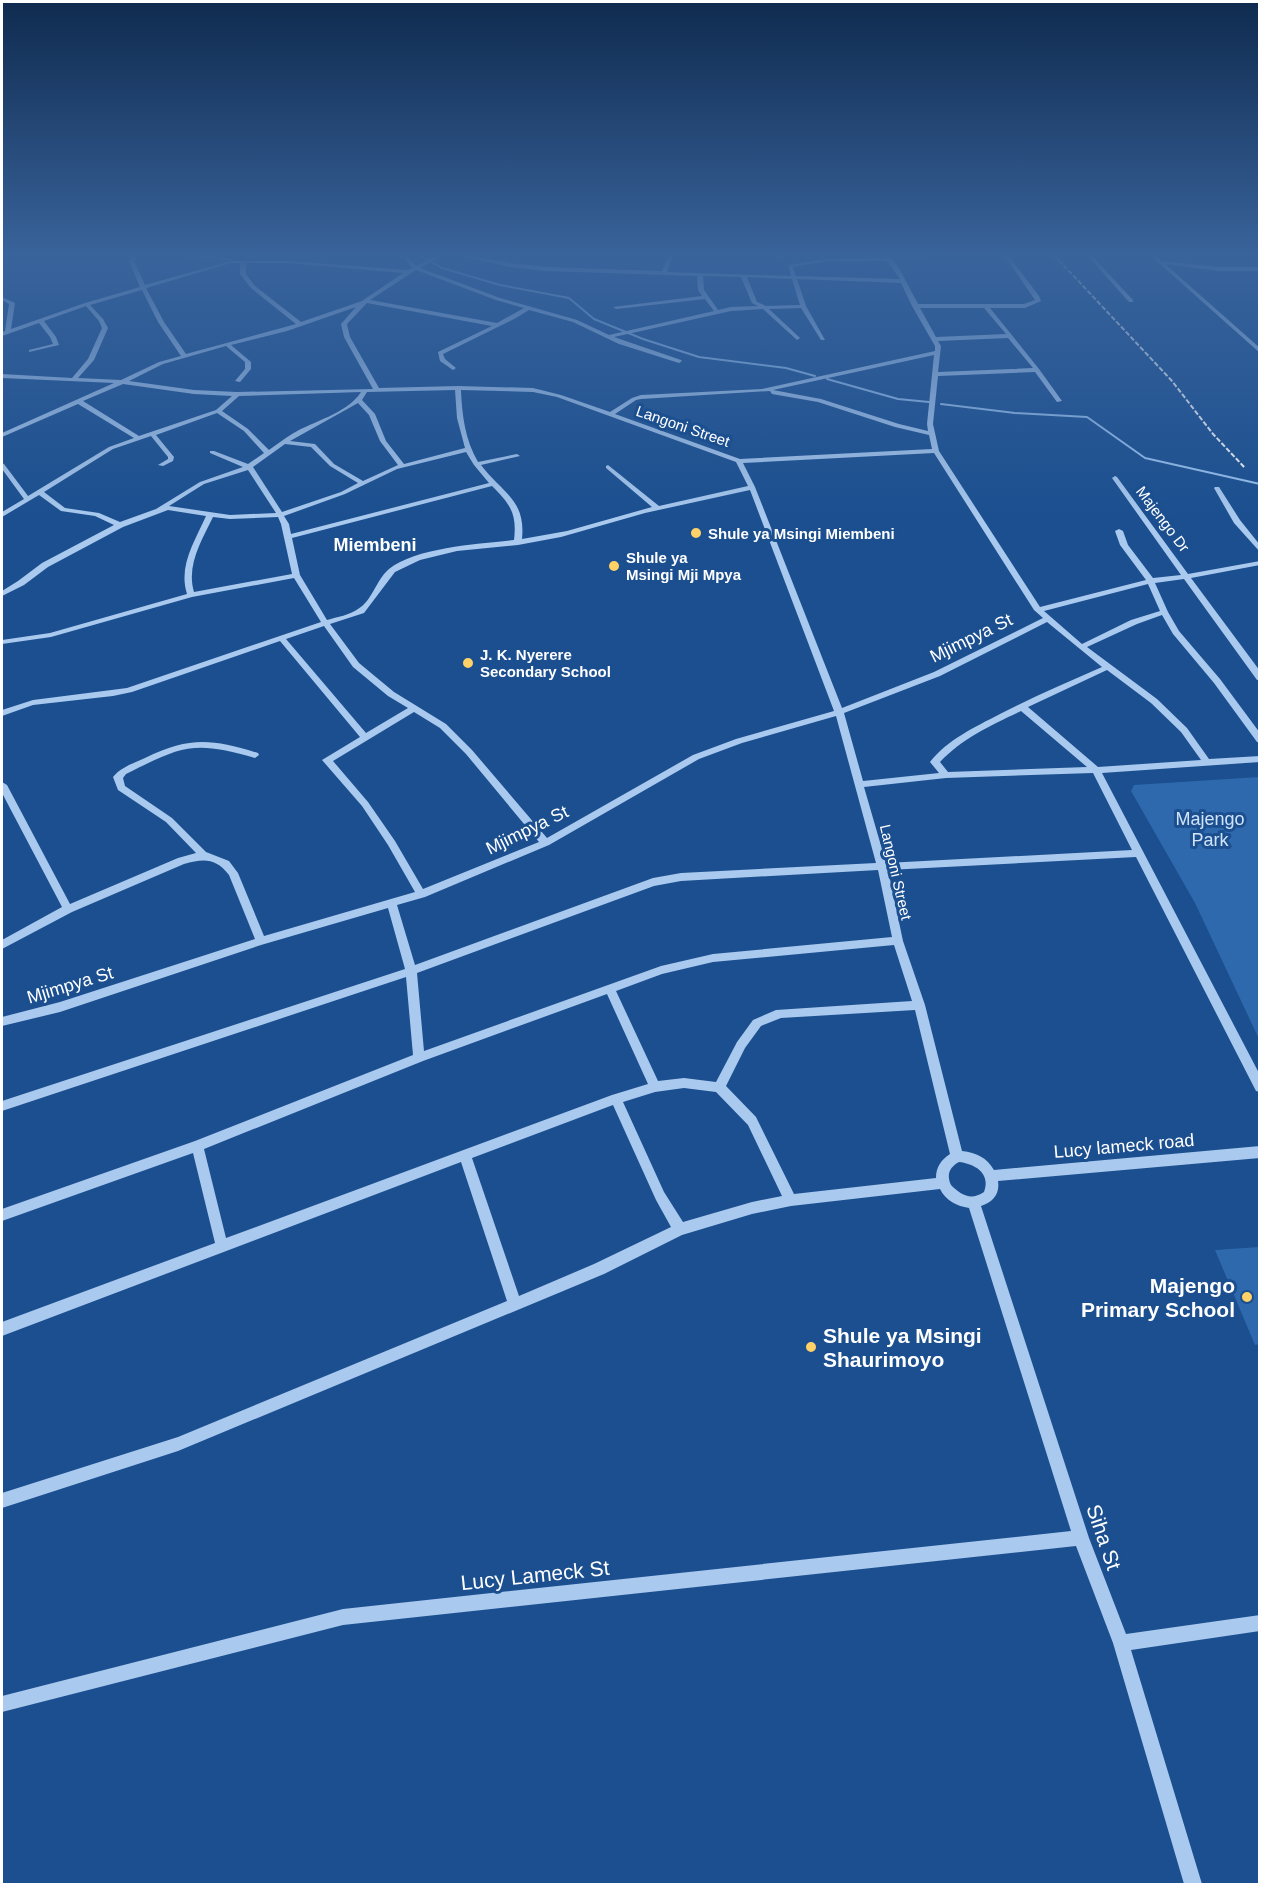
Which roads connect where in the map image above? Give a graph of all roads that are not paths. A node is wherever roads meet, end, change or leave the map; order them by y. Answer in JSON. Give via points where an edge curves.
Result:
{"nodes":[{"id":1,"x":55,"y":343,"type":"edge"},
{"id":2,"x":98,"y":343,"type":"edge"},
{"id":3,"x":175,"y":343,"type":"edge"},
{"id":4,"x":231,"y":343,"type":"edge"},
{"id":5,"x":351,"y":343,"type":"edge"},
{"id":6,"x":460,"y":343,"type":"edge"},
{"id":7,"x":626,"y":343,"type":"edge"},
{"id":8,"x":937,"y":343,"type":"edge"},
{"id":9,"x":1016,"y":343,"type":"edge"},
{"id":10,"x":227,"y":344,"type":"junction"},
{"id":11,"x":31,"y":351,"type":"dead end"},
{"id":12,"x":938,"y":352,"type":"junction"},
{"id":13,"x":184,"y":356,"type":"junction"},
{"id":14,"x":678,"y":361,"type":"dead end"},
{"id":15,"x":453,"y":368,"type":"dead end"},
{"id":16,"x":1037,"y":370,"type":"junction"},
{"id":17,"x":937,"y":374,"type":"junction"},
{"id":18,"x":2,"y":376,"type":"edge"},
{"id":19,"x":74,"y":379,"type":"junction"},
{"id":20,"x":237,"y":381,"type":"dead end"},
{"id":21,"x":122,"y":382,"type":"junction"},
{"id":22,"x":458,"y":388,"type":"junction"},
{"id":23,"x":365,"y":391,"type":"junction"},
{"id":24,"x":377,"y":391,"type":"junction"},
{"id":25,"x":762,"y":391,"type":"junction"},
{"id":26,"x":237,"y":394,"type":"junction"},
{"id":27,"x":359,"y":400,"type":"junction"},
{"id":28,"x":78,"y":401,"type":"junction"},
{"id":29,"x":1059,"y":401,"type":"dead end"},
{"id":30,"x":218,"y":411,"type":"junction"},
{"id":31,"x":610,"y":415,"type":"junction"},
{"id":32,"x":931,"y":433,"type":"junction"},
{"id":33,"x":151,"y":434,"type":"junction"},
{"id":34,"x":2,"y":435,"type":"edge"},
{"id":35,"x":138,"y":438,"type":"junction"},
{"id":36,"x":283,"y":442,"type":"junction"},
{"id":37,"x":469,"y":449,"type":"junction"},
{"id":38,"x":936,"y":451,"type":"junction"},
{"id":39,"x":212,"y":452,"type":"dead end"},
{"id":40,"x":268,"y":453,"type":"junction"},
{"id":41,"x":517,"y":456,"type":"dead end"},
{"id":42,"x":739,"y":461,"type":"junction"},
{"id":43,"x":476,"y":464,"type":"junction"},
{"id":44,"x":2,"y":465,"type":"edge"},
{"id":45,"x":161,"y":465,"type":"dead end"},
{"id":46,"x":249,"y":466,"type":"junction"},
{"id":47,"x":402,"y":466,"type":"junction"},
{"id":48,"x":608,"y":467,"type":"dead end"},
{"id":49,"x":1115,"y":478,"type":"dead end"},
{"id":50,"x":364,"y":484,"type":"junction"},
{"id":51,"x":493,"y":484,"type":"junction"},
{"id":52,"x":752,"y":487,"type":"junction"},
{"id":53,"x":1216,"y":488,"type":"dead end"},
{"id":54,"x":40,"y":493,"type":"junction"},
{"id":55,"x":28,"y":500,"type":"junction"},
{"id":56,"x":657,"y":508,"type":"junction"},
{"id":57,"x":156,"y":510,"type":"junction"},
{"id":58,"x":210,"y":514,"type":"junction"},
{"id":59,"x":2,"y":515,"type":"edge"},
{"id":60,"x":281,"y":515,"type":"junction"},
{"id":61,"x":120,"y":525,"type":"junction"},
{"id":62,"x":1119,"y":531,"type":"dead end"},
{"id":63,"x":288,"y":537,"type":"junction"},
{"id":64,"x":518,"y":543,"type":"junction"},
{"id":65,"x":1260,"y":550,"type":"edge"},
{"id":66,"x":1260,"y":562,"type":"edge"},
{"id":67,"x":296,"y":575,"type":"junction"},
{"id":68,"x":1188,"y":576,"type":"junction"},
{"id":69,"x":1151,"y":581,"type":"junction"},
{"id":70,"x":2,"y":594,"type":"edge"},
{"id":71,"x":190,"y":595,"type":"junction"},
{"id":72,"x":1038,"y":610,"type":"junction"},
{"id":73,"x":1164,"y":612,"type":"junction"},
{"id":74,"x":1047,"y":619,"type":"junction"},
{"id":75,"x":326,"y":624,"type":"junction"},
{"id":76,"x":282,"y":639,"type":"junction"},
{"id":77,"x":2,"y":642,"type":"edge"},
{"id":78,"x":1081,"y":647,"type":"junction"},
{"id":79,"x":1108,"y":667,"type":"junction"},
{"id":80,"x":1260,"y":678,"type":"edge"},
{"id":81,"x":1022,"y":707,"type":"junction"},
{"id":82,"x":413,"y":709,"type":"junction"},
{"id":83,"x":839,"y":712,"type":"junction"},
{"id":84,"x":2,"y":713,"type":"edge"},
{"id":85,"x":365,"y":737,"type":"junction"},
{"id":86,"x":1260,"y":740,"type":"edge"},
{"id":87,"x":255,"y":755,"type":"dead end"},
{"id":88,"x":1260,"y":759,"type":"edge"},
{"id":89,"x":1206,"y":761,"type":"junction"},
{"id":90,"x":1096,"y":770,"type":"junction"},
{"id":91,"x":946,"y":775,"type":"junction"},
{"id":92,"x":860,"y":784,"type":"junction"},
{"id":93,"x":2,"y":785,"type":"edge"},
{"id":94,"x":546,"y":843,"type":"junction"},
{"id":95,"x":1139,"y":854,"type":"junction"},
{"id":96,"x":203,"y":855,"type":"junction"},
{"id":97,"x":882,"y":867,"type":"junction"},
{"id":98,"x":421,"y":894,"type":"junction"},
{"id":99,"x":392,"y":904,"type":"junction"},
{"id":100,"x":68,"y":909,"type":"junction"},
{"id":101,"x":261,"y":941,"type":"junction"},
{"id":102,"x":897,"y":941,"type":"junction"},
{"id":103,"x":2,"y":945,"type":"edge"},
{"id":104,"x":411,"y":971,"type":"junction"},
{"id":105,"x":609,"y":988,"type":"junction"},
{"id":106,"x":919,"y":1005,"type":"junction"},
{"id":107,"x":2,"y":1022,"type":"edge"},
{"id":108,"x":419,"y":1058,"type":"junction"},
{"id":109,"x":655,"y":1087,"type":"junction"},
{"id":110,"x":719,"y":1087,"type":"junction"},
{"id":111,"x":1260,"y":1087,"type":"edge"},
{"id":112,"x":616,"y":1099,"type":"junction"},
{"id":113,"x":2,"y":1106,"type":"edge"},
{"id":114,"x":197,"y":1146,"type":"junction"},
{"id":115,"x":1260,"y":1152,"type":"edge"},
{"id":116,"x":465,"y":1155,"type":"junction"},
{"id":117,"x":957,"y":1156,"type":"junction"},
{"id":118,"x":992,"y":1176,"type":"junction"},
{"id":119,"x":943,"y":1183,"type":"junction"},
{"id":120,"x":791,"y":1200,"type":"junction"},
{"id":121,"x":974,"y":1203,"type":"junction"},
{"id":122,"x":2,"y":1215,"type":"edge"},
{"id":123,"x":680,"y":1229,"type":"junction"},
{"id":124,"x":222,"y":1247,"type":"junction"},
{"id":125,"x":515,"y":1304,"type":"junction"},
{"id":126,"x":2,"y":1329,"type":"edge"},
{"id":127,"x":2,"y":1501,"type":"edge"},
{"id":128,"x":1081,"y":1538,"type":"junction"},
{"id":129,"x":1260,"y":1623,"type":"edge"},
{"id":130,"x":1121,"y":1643,"type":"junction"},
{"id":131,"x":2,"y":1704,"type":"edge"},
{"id":132,"x":1193,"y":1884,"type":"edge"}],
"edges":[{"from":1,"to":11,"type":"street"},
{"from":2,"to":19,"type":"street","via":[[91,360]]},
{"from":3,"to":13,"type":"street"},
{"from":4,"to":10,"type":"street"},
{"from":5,"to":24,"type":"street"},
{"from":6,"to":15,"type":"street","via":[[440,353],[442,360]]},
{"from":7,"to":14,"type":"street"},
{"from":8,"to":12,"type":"street"},
{"from":9,"to":16,"type":"street"},
{"from":10,"to":13,"type":"street"},
{"from":10,"to":20,"type":"street","via":[[248,362],[248,369]]},
{"from":12,"to":17,"type":"street"},
{"from":12,"to":25,"type":"street"},
{"from":13,"to":21,"type":"street","via":[[145,369]]},
{"from":16,"to":17,"type":"street"},
{"from":16,"to":29,"type":"street"},
{"from":17,"to":32,"type":"street"},
{"from":18,"to":19,"type":"street","name":"Langoni Street"},
{"from":19,"to":21,"type":"street","name":"Langoni Street"},
{"from":21,"to":26,"type":"street","name":"Langoni Street"},
{"from":21,"to":28,"type":"street"},
{"from":22,"to":24,"type":"street","name":"Langoni Street"},
{"from":22,"to":31,"type":"street","name":"Langoni Street","via":[[533,390]]},
{"from":22,"to":37,"type":"street","via":[[459,411]]},
{"from":23,"to":24,"type":"street","name":"Langoni Street"},
{"from":23,"to":26,"type":"street","name":"Langoni Street"},
{"from":23,"to":27,"type":"street"},
{"from":25,"to":31,"type":"street","via":[[641,397]]},
{"from":25,"to":32,"type":"street","via":[[809,397],[885,424]]},
{"from":26,"to":30,"type":"street"},
{"from":27,"to":36,"type":"street"},
{"from":27,"to":47,"type":"street","via":[[372,414],[382,441]]},
{"from":28,"to":34,"type":"street"},
{"from":28,"to":35,"type":"street"},
{"from":30,"to":33,"type":"street"},
{"from":30,"to":40,"type":"street","via":[[246,430]]},
{"from":31,"to":42,"type":"street","name":"Langoni Street"},
{"from":32,"to":38,"type":"street"},
{"from":33,"to":35,"type":"street"},
{"from":33,"to":45,"type":"street","via":[[171,457]]},
{"from":35,"to":54,"type":"street","via":[[96,456]]},
{"from":36,"to":40,"type":"street"},
{"from":36,"to":50,"type":"street","via":[[313,446],[332,465]]},
{"from":37,"to":43,"type":"street"},
{"from":37,"to":47,"type":"street"},
{"from":38,"to":42,"type":"street"},
{"from":38,"to":72,"type":"street"},
{"from":39,"to":46,"type":"street"},
{"from":40,"to":46,"type":"street"},
{"from":41,"to":43,"type":"street"},
{"from":42,"to":52,"type":"street","name":"Langoni Street"},
{"from":43,"to":51,"type":"street"},
{"from":44,"to":55,"type":"street"},
{"from":46,"to":57,"type":"street","via":[[202,483]]},
{"from":46,"to":60,"type":"street"},
{"from":47,"to":50,"type":"street"},
{"from":48,"to":56,"type":"street"},
{"from":49,"to":68,"type":"street","name":"Majengo Dr"},
{"from":50,"to":60,"type":"street"},
{"from":51,"to":63,"type":"street"},
{"from":51,"to":64,"type":"street","via":[[515,507],[520,521]]},
{"from":52,"to":56,"type":"street"},
{"from":52,"to":83,"type":"street","name":"Langoni Street"},
{"from":53,"to":65,"type":"street"},
{"from":54,"to":55,"type":"street"},
{"from":54,"to":61,"type":"street","via":[[63,510],[97,514]]},
{"from":55,"to":59,"type":"street"},
{"from":56,"to":64,"type":"street"},
{"from":57,"to":58,"type":"street","via":[[177,508]]},
{"from":57,"to":61,"type":"street"},
{"from":58,"to":60,"type":"street"},
{"from":58,"to":71,"type":"street","via":[[186,571]]},
{"from":60,"to":63,"type":"street"},
{"from":61,"to":70,"type":"street","via":[[55,559]]},
{"from":62,"to":69,"type":"street","via":[[1124,545]]},
{"from":63,"to":67,"type":"street"},
{"from":64,"to":75,"type":"street","via":[[441,554],[397,567],[387,574],[362,611]]},
{"from":66,"to":68,"type":"street"},
{"from":67,"to":71,"type":"street"},
{"from":67,"to":75,"type":"street"},
{"from":68,"to":69,"type":"street"},
{"from":68,"to":80,"type":"street","name":"Majengo Dr"},
{"from":69,"to":72,"type":"street"},
{"from":69,"to":73,"type":"street"},
{"from":71,"to":77,"type":"street","via":[[72,630]]},
{"from":72,"to":74,"type":"street"},
{"from":73,"to":78,"type":"street"},
{"from":73,"to":86,"type":"street"},
{"from":74,"to":78,"type":"street"},
{"from":74,"to":83,"type":"street","name":"Mjimpya St","via":[[937,674]]},
{"from":75,"to":76,"type":"street"},
{"from":75,"to":82,"type":"street","via":[[357,666]]},
{"from":76,"to":84,"type":"street","via":[[129,690],[104,696],[33,701]]},
{"from":76,"to":85,"type":"street"},
{"from":78,"to":79,"type":"street"},
{"from":79,"to":81,"type":"street"},
{"from":79,"to":89,"type":"street","via":[[1154,700],[1184,730]]},
{"from":81,"to":90,"type":"street"},
{"from":81,"to":91,"type":"street","via":[[945,750],[935,762]]},
{"from":82,"to":85,"type":"street"},
{"from":82,"to":94,"type":"street","via":[[452,735]]},
{"from":83,"to":92,"type":"street","name":"Langoni Street"},
{"from":83,"to":94,"type":"street","name":"Mjimpya St","via":[[696,757]]},
{"from":85,"to":98,"type":"street","via":[[327,760],[392,843]]},
{"from":87,"to":96,"type":"street","via":[[201,742],[184,744],[118,777],[121,788],[169,820]]},
{"from":88,"to":89,"type":"street"},
{"from":89,"to":90,"type":"street"},
{"from":90,"to":91,"type":"street"},
{"from":90,"to":95,"type":"street"},
{"from":91,"to":92,"type":"street"},
{"from":92,"to":97,"type":"street","name":"Langoni Street"},
{"from":93,"to":100,"type":"street"},
{"from":94,"to":98,"type":"street","name":"Mjimpya St"},
{"from":95,"to":97,"type":"street"},
{"from":95,"to":111,"type":"street"},
{"from":96,"to":100,"type":"street"},
{"from":96,"to":101,"type":"street","via":[[226,864],[233,873]]},
{"from":97,"to":102,"type":"street","name":"Langoni Street"},
{"from":97,"to":104,"type":"street","via":[[681,876],[653,882]]},
{"from":98,"to":99,"type":"street","name":"Mjimpya St"},
{"from":99,"to":101,"type":"street","name":"Mjimpya St"},
{"from":99,"to":104,"type":"street"},
{"from":100,"to":103,"type":"street"},
{"from":101,"to":107,"type":"street","name":"Mjimpya St"},
{"from":102,"to":105,"type":"street","via":[[713,958]]},
{"from":102,"to":106,"type":"street","name":"Langoni Street"},
{"from":104,"to":108,"type":"street"},
{"from":104,"to":113,"type":"street"},
{"from":105,"to":108,"type":"street"},
{"from":105,"to":109,"type":"street"},
{"from":106,"to":110,"type":"street","via":[[780,1013],[758,1023],[741,1045]]},
{"from":106,"to":117,"type":"street","name":"Langoni Street"},
{"from":108,"to":114,"type":"street"},
{"from":109,"to":110,"type":"street","via":[[684,1083]]},
{"from":109,"to":112,"type":"street"},
{"from":110,"to":120,"type":"street","via":[[752,1121]]},
{"from":112,"to":116,"type":"street"},
{"from":112,"to":123,"type":"street","via":[[660,1196]]},
{"from":114,"to":122,"type":"street"},
{"from":114,"to":124,"type":"street"},
{"from":115,"to":118,"type":"street","name":"Lucy lameck road"},
{"from":116,"to":124,"type":"street"},
{"from":116,"to":125,"type":"street"},
{"from":117,"to":118,"type":"street","via":[[974,1158]]},
{"from":117,"to":119,"type":"street","via":[[948,1160],[942,1170]]},
{"from":118,"to":121,"type":"street","via":[[993,1189],[986,1199]]},
{"from":119,"to":120,"type":"street"},
{"from":119,"to":121,"type":"street","via":[[950,1194]]},
{"from":120,"to":123,"type":"street"},
{"from":121,"to":128,"type":"street","name":"Siha St"},
{"from":123,"to":125,"type":"street"},
{"from":124,"to":126,"type":"street"},
{"from":125,"to":127,"type":"street","via":[[178,1444]]},
{"from":128,"to":130,"type":"street","name":"Siha St"},
{"from":128,"to":131,"type":"street","name":"Lucy Lameck St","via":[[343,1617]]},
{"from":129,"to":130,"type":"street"},
{"from":130,"to":132,"type":"street","name":"Siha St"}]}
